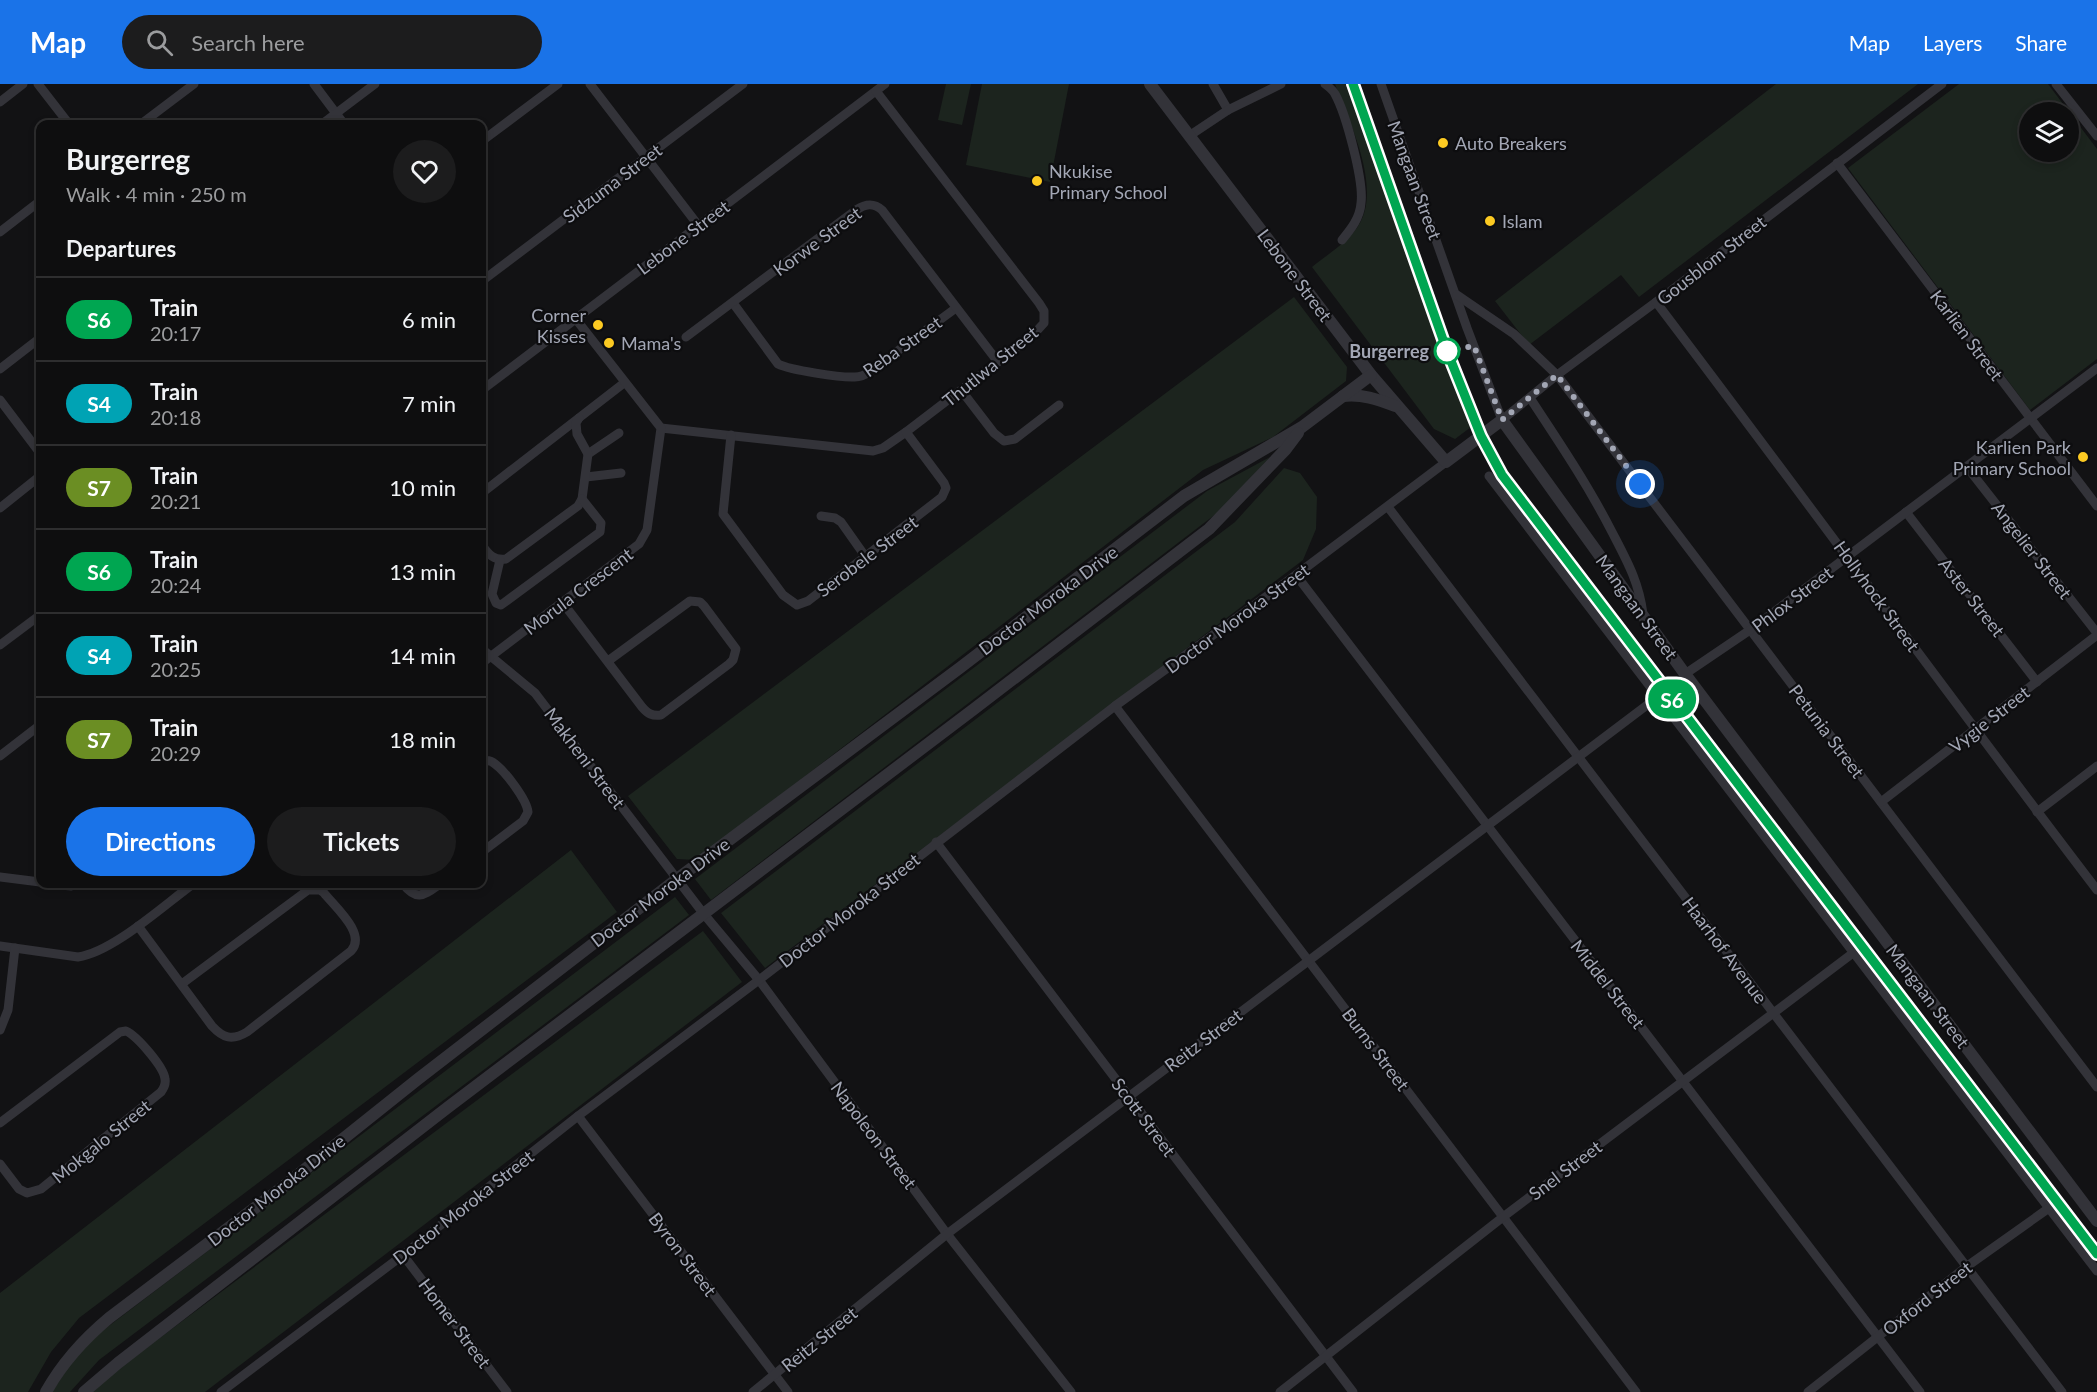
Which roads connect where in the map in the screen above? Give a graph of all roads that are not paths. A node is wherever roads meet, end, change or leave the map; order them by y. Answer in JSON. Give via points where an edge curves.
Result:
{"nodes":[{"id":1,"x":23,"y":84,"type":"edge"},
{"id":2,"x":38,"y":84,"type":"edge"},
{"id":3,"x":194,"y":84,"type":"edge"},
{"id":4,"x":314,"y":84,"type":"edge"},
{"id":5,"x":375,"y":84,"type":"edge"},
{"id":6,"x":558,"y":84,"type":"edge"},
{"id":7,"x":590,"y":84,"type":"edge"},
{"id":8,"x":743,"y":84,"type":"edge"},
{"id":9,"x":885,"y":84,"type":"edge"},
{"id":10,"x":1150,"y":84,"type":"edge"},
{"id":11,"x":1213,"y":84,"type":"edge"},
{"id":12,"x":1281,"y":84,"type":"edge"},
{"id":13,"x":1326,"y":84,"type":"edge"},
{"id":14,"x":1382,"y":84,"type":"edge"},
{"id":15,"x":1942,"y":84,"type":"edge"},
{"id":16,"x":2056,"y":84,"type":"edge"},
{"id":17,"x":876,"y":91,"type":"junction"},
{"id":18,"x":0,"y":102,"type":"edge"},
{"id":19,"x":1228,"y":110,"type":"junction"},
{"id":20,"x":336,"y":114,"type":"junction"},
{"id":21,"x":66,"y":120,"type":"edge"},
{"id":22,"x":146,"y":120,"type":"edge"},
{"id":23,"x":328,"y":120,"type":"edge"},
{"id":24,"x":341,"y":120,"type":"edge"},
{"id":25,"x":1189,"y":135,"type":"junction"},
{"id":26,"x":2097,"y":136,"type":"edge"},
{"id":27,"x":486,"y":138,"type":"edge"},
{"id":28,"x":646,"y":158,"type":"junction"},
{"id":29,"x":1837,"y":163,"type":"junction"},
{"id":30,"x":36,"y":204,"type":"edge"},
{"id":31,"x":698,"y":225,"type":"junction"},
{"id":32,"x":0,"y":232,"type":"edge"},
{"id":33,"x":1342,"y":240,"type":"dead end"},
{"id":34,"x":486,"y":278,"type":"edge"},
{"id":35,"x":1457,"y":296,"type":"junction"},
{"id":36,"x":1656,"y":302,"type":"junction"},
{"id":37,"x":733,"y":303,"type":"junction"},
{"id":38,"x":956,"y":308,"type":"junction"},
{"id":39,"x":574,"y":318,"type":"junction"},
{"id":40,"x":686,"y":337,"type":"dead end"},
{"id":41,"x":36,"y":341,"type":"edge"},
{"id":42,"x":998,"y":362,"type":"junction"},
{"id":43,"x":2097,"y":368,"type":"edge"},
{"id":44,"x":0,"y":369,"type":"edge"},
{"id":45,"x":1371,"y":375,"type":"junction"},
{"id":46,"x":1557,"y":375,"type":"junction"},
{"id":47,"x":624,"y":383,"type":"junction"},
{"id":48,"x":486,"y":387,"type":"edge"},
{"id":49,"x":961,"y":390,"type":"junction"},
{"id":50,"x":1341,"y":396,"type":"junction"},
{"id":51,"x":1530,"y":398,"type":"junction"},
{"id":52,"x":0,"y":400,"type":"edge"},
{"id":53,"x":1059,"y":405,"type":"dead end"},
{"id":54,"x":1398,"y":407,"type":"junction"},
{"id":55,"x":579,"y":418,"type":"junction"},
{"id":56,"x":2029,"y":418,"type":"junction"},
{"id":57,"x":1502,"y":420,"type":"junction"},
{"id":58,"x":1302,"y":427,"type":"junction"},
{"id":59,"x":661,"y":428,"type":"junction"},
{"id":60,"x":906,"y":432,"type":"junction"},
{"id":61,"x":619,"y":433,"type":"dead end"},
{"id":62,"x":731,"y":435,"type":"junction"},
{"id":63,"x":1481,"y":436,"type":"joint"},
{"id":64,"x":36,"y":448,"type":"edge"},
{"id":65,"x":588,"y":454,"type":"junction"},
{"id":66,"x":1446,"y":462,"type":"junction"},
{"id":67,"x":1967,"y":467,"type":"junction"},
{"id":68,"x":621,"y":474,"type":"dead end"},
{"id":69,"x":1489,"y":476,"type":"dead end"},
{"id":70,"x":586,"y":477,"type":"junction"},
{"id":71,"x":36,"y":479,"type":"edge"},
{"id":72,"x":486,"y":490,"type":"edge"},
{"id":73,"x":582,"y":499,"type":"junction"},
{"id":74,"x":2097,"y":506,"type":"edge"},
{"id":75,"x":1388,"y":507,"type":"junction"},
{"id":76,"x":0,"y":508,"type":"edge"},
{"id":77,"x":1906,"y":512,"type":"junction"},
{"id":78,"x":821,"y":516,"type":"dead end"},
{"id":79,"x":486,"y":553,"type":"edge"},
{"id":80,"x":865,"y":556,"type":"junction"},
{"id":81,"x":1848,"y":557,"type":"junction"},
{"id":82,"x":500,"y":560,"type":"junction"},
{"id":83,"x":1296,"y":575,"type":"junction"},
{"id":84,"x":563,"y":603,"type":"junction"},
{"id":85,"x":1643,"y":616,"type":"junction"},
{"id":86,"x":36,"y":618,"type":"edge"},
{"id":87,"x":1750,"y":630,"type":"junction"},
{"id":88,"x":2097,"y":634,"type":"edge"},
{"id":89,"x":0,"y":645,"type":"edge"},
{"id":90,"x":486,"y":652,"type":"edge"},
{"id":91,"x":491,"y":656,"type":"junction"},
{"id":92,"x":486,"y":660,"type":"edge"},
{"id":93,"x":608,"y":661,"type":"junction"},
{"id":94,"x":1685,"y":674,"type":"junction"},
{"id":95,"x":2037,"y":682,"type":"junction"},
{"id":96,"x":1659,"y":696,"type":"junction"},
{"id":97,"x":1114,"y":706,"type":"junction"},
{"id":98,"x":36,"y":728,"type":"edge"},
{"id":99,"x":1975,"y":730,"type":"junction"},
{"id":100,"x":0,"y":756,"type":"edge"},
{"id":101,"x":1578,"y":757,"type":"junction"},
{"id":102,"x":486,"y":760,"type":"edge"},
{"id":103,"x":2097,"y":766,"type":"edge"},
{"id":104,"x":1881,"y":802,"type":"junction"},
{"id":105,"x":2037,"y":812,"type":"junction"},
{"id":106,"x":1487,"y":826,"type":"junction"},
{"id":107,"x":936,"y":842,"type":"junction"},
{"id":108,"x":486,"y":849,"type":"edge"},
{"id":109,"x":0,"y":877,"type":"edge"},
{"id":110,"x":677,"y":879,"type":"junction"},
{"id":111,"x":36,"y":882,"type":"edge"},
{"id":112,"x":188,"y":888,"type":"edge"},
{"id":113,"x":407,"y":888,"type":"edge"},
{"id":114,"x":434,"y":888,"type":"edge"},
{"id":115,"x":2097,"y":890,"type":"edge"},
{"id":116,"x":703,"y":913,"type":"junction"},
{"id":117,"x":138,"y":926,"type":"junction"},
{"id":118,"x":0,"y":946,"type":"edge"},
{"id":119,"x":15,"y":948,"type":"junction"},
{"id":120,"x":1853,"y":953,"type":"junction"},
{"id":121,"x":1309,"y":961,"type":"junction"},
{"id":122,"x":759,"y":980,"type":"junction"},
{"id":123,"x":183,"y":983,"type":"junction"},
{"id":124,"x":1774,"y":1013,"type":"junction"},
{"id":125,"x":0,"y":1030,"type":"edge"},
{"id":126,"x":1683,"y":1082,"type":"junction"},
{"id":127,"x":2097,"y":1087,"type":"edge"},
{"id":128,"x":1129,"y":1097,"type":"junction"},
{"id":129,"x":578,"y":1116,"type":"junction"},
{"id":130,"x":0,"y":1123,"type":"edge"},
{"id":131,"x":0,"y":1164,"type":"edge"},
{"id":132,"x":2049,"y":1208,"type":"junction"},
{"id":133,"x":1503,"y":1216,"type":"junction"},
{"id":134,"x":2097,"y":1221,"type":"edge"},
{"id":135,"x":948,"y":1234,"type":"junction"},
{"id":136,"x":403,"y":1255,"type":"junction"},
{"id":137,"x":1966,"y":1266,"type":"junction"},
{"id":138,"x":2097,"y":1271,"type":"edge"},
{"id":139,"x":1877,"y":1336,"type":"junction"},
{"id":140,"x":1326,"y":1357,"type":"junction"},
{"id":141,"x":775,"y":1375,"type":"junction"},
{"id":142,"x":225,"y":1391,"type":"edge"},
{"id":143,"x":46,"y":1392,"type":"edge"},
{"id":144,"x":84,"y":1392,"type":"edge"},
{"id":145,"x":507,"y":1392,"type":"edge"},
{"id":146,"x":753,"y":1392,"type":"edge"},
{"id":147,"x":789,"y":1392,"type":"edge"},
{"id":148,"x":1071,"y":1392,"type":"edge"},
{"id":149,"x":1280,"y":1392,"type":"edge"},
{"id":150,"x":1353,"y":1392,"type":"edge"},
{"id":151,"x":1636,"y":1392,"type":"edge"},
{"id":152,"x":1808,"y":1392,"type":"edge"},
{"id":153,"x":1920,"y":1392,"type":"edge"},
{"id":154,"x":2062,"y":1392,"type":"edge"}],
"edges":[{"from":1,"to":18,"type":"street"},
{"from":2,"to":21,"type":"street"},
{"from":3,"to":22,"type":"street"},
{"from":4,"to":20,"type":"street"},
{"from":5,"to":20,"type":"street"},
{"from":6,"to":27,"type":"street"},
{"from":7,"to":28,"type":"street"},
{"from":8,"to":28,"type":"street","name":"Sidzuma Street"},
{"from":9,"to":17,"type":"street","name":"Lebone Street"},
{"from":10,"to":25,"type":"street","name":"Lebone Street"},
{"from":11,"to":19,"type":"street"},
{"from":12,"to":19,"type":"street"},
{"from":13,"to":33,"type":"street","via":[[1336,95],[1362,192],[1358,217]]},
{"from":14,"to":35,"type":"street","name":"Mangaan Street"},
{"from":15,"to":29,"type":"street","name":"Gousblom Street"},
{"from":16,"to":26,"type":"street"},
{"from":17,"to":31,"type":"street","name":"Lebone Street"},
{"from":17,"to":42,"type":"street","name":"Thutlwa Street","via":[[1044,311],[1040,328]]},
{"from":19,"to":25,"type":"street"},
{"from":20,"to":23,"type":"street"},
{"from":20,"to":24,"type":"street"},
{"from":25,"to":45,"type":"street","name":"Lebone Street"},
{"from":28,"to":31,"type":"street"},
{"from":28,"to":34,"type":"street","name":"Sidzuma Street"},
{"from":29,"to":36,"type":"street","name":"Gousblom Street"},
{"from":29,"to":56,"type":"street","name":"Karlien Street"},
{"from":30,"to":32,"type":"street"},
{"from":31,"to":39,"type":"street","name":"Lebone Street"},
{"from":35,"to":46,"type":"street","name":"Petunia Street","via":[[1514,334]]},
{"from":35,"to":57,"type":"street","name":"Mangaan Street"},
{"from":36,"to":46,"type":"street","name":"Gousblom Street"},
{"from":36,"to":81,"type":"street","name":"Hollyhock Street"},
{"from":37,"to":38,"type":"street","name":"Reba Street","via":[[778,364],[850,377],[864,376]]},
{"from":37,"to":38,"type":"street","name":"Korwe Street","via":[[856,210],[870,204],[882,210]]},
{"from":37,"to":40,"type":"street","name":"Korwe Street"},
{"from":38,"to":42,"type":"street","name":"Korwe Street"},
{"from":39,"to":47,"type":"street"},
{"from":39,"to":48,"type":"street","name":"Lebone Street"},
{"from":41,"to":44,"type":"street"},
{"from":42,"to":49,"type":"street","name":"Thutlwa Street"},
{"from":43,"to":56,"type":"street","name":"Phlox Street"},
{"from":45,"to":50,"type":"street","name":"Doctor Moroka Drive"},
{"from":45,"to":54,"type":"street","name":"Lebone Street"},
{"from":46,"to":51,"type":"street","name":"Gousblom Street"},
{"from":46,"to":87,"type":"street","name":"Petunia Street"},
{"from":47,"to":55,"type":"street"},
{"from":47,"to":59,"type":"street"},
{"from":49,"to":53,"type":"street","via":[[994,434],[1004,441],[1015,439]]},
{"from":49,"to":60,"type":"street","name":"Thutlwa Street"},
{"from":50,"to":54,"type":"street","via":[[1361,395]]},
{"from":50,"to":58,"type":"street","name":"Doctor Moroka Drive"},
{"from":51,"to":57,"type":"street","name":"Gousblom Street"},
{"from":51,"to":85,"type":"street","via":[[1597,503],[1636,577]]},
{"from":52,"to":64,"type":"street"},
{"from":54,"to":66,"type":"street","name":"Lebone Street"},
{"from":55,"to":65,"type":"street","via":[[577,434]]},
{"from":55,"to":72,"type":"street"},
{"from":56,"to":67,"type":"street","name":"Phlox Street"},
{"from":56,"to":74,"type":"street","name":"Karlien Street"},
{"from":57,"to":63,"type":"street","name":"Gousblom Street"},
{"from":57,"to":85,"type":"street","name":"Mangaan Street"},
{"from":58,"to":110,"type":"street","name":"Doctor Moroka Drive","via":[[1184,496]]},
{"from":58,"to":116,"type":"street","name":"Doctor Moroka Drive","via":[[1209,529]]},
{"from":59,"to":62,"type":"street","name":"Thutlwa Street"},
{"from":59,"to":84,"type":"street","name":"Morula Crescent","via":[[644,538]]},
{"from":60,"to":62,"type":"street","name":"Thutlwa Street","via":[[873,451]]},
{"from":60,"to":80,"type":"street","name":"Serobele Street","via":[[944,483],[945,493]]},
{"from":61,"to":65,"type":"street"},
{"from":62,"to":80,"type":"street","name":"Serobele Street","via":[[723,514],[787,599],[803,604]]},
{"from":63,"to":66,"type":"street","name":"Doctor Moroka Street"},
{"from":65,"to":70,"type":"street"},
{"from":66,"to":75,"type":"street","name":"Doctor Moroka Street"},
{"from":67,"to":77,"type":"street","name":"Phlox Street"},
{"from":67,"to":88,"type":"street","name":"Angelier Street"},
{"from":68,"to":70,"type":"street"},
{"from":69,"to":96,"type":"street"},
{"from":70,"to":73,"type":"street"},
{"from":71,"to":76,"type":"street"},
{"from":73,"to":82,"type":"street","via":[[506,560]]},
{"from":73,"to":82,"type":"street","via":[[601,523],[600,532],[501,605],[492,594]]},
{"from":75,"to":83,"type":"street","name":"Doctor Moroka Street"},
{"from":75,"to":101,"type":"street","name":"Haarhof Avenue"},
{"from":77,"to":81,"type":"street","name":"Phlox Street"},
{"from":77,"to":95,"type":"street","name":"Aster Street"},
{"from":78,"to":80,"type":"street","via":[[841,522]]},
{"from":79,"to":82,"type":"street"},
{"from":81,"to":87,"type":"street","name":"Phlox Street"},
{"from":81,"to":99,"type":"street","name":"Hollyhock Street"},
{"from":83,"to":97,"type":"street","name":"Doctor Moroka Street"},
{"from":83,"to":106,"type":"street","name":"Middel Street"},
{"from":84,"to":91,"type":"street","name":"Morula Crescent"},
{"from":84,"to":93,"type":"street"},
{"from":85,"to":94,"type":"street","name":"Mangaan Street"},
{"from":86,"to":89,"type":"street"},
{"from":87,"to":94,"type":"street","name":"Phlox Street"},
{"from":87,"to":104,"type":"street","name":"Petunia Street"},
{"from":88,"to":95,"type":"street","name":"Vygie Street"},
{"from":90,"to":91,"type":"street","name":"Makheni Street"},
{"from":91,"to":92,"type":"street","name":"Morula Crescent"},
{"from":91,"to":110,"type":"street","name":"Makheni Street","via":[[535,693]]},
{"from":93,"to":93,"type":"street","via":[[647,713],[661,716],[729,664],[736,649],[704,606],[690,601]]},
{"from":94,"to":134,"type":"street","name":"Mangaan Street"},
{"from":95,"to":99,"type":"street","name":"Vygie Street"},
{"from":96,"to":101,"type":"street","name":"Reitz Street"},
{"from":96,"to":120,"type":"street"},
{"from":97,"to":107,"type":"street","name":"Doctor Moroka Street"},
{"from":97,"to":121,"type":"street","name":"Burns Street"},
{"from":98,"to":100,"type":"street"},
{"from":99,"to":104,"type":"street","name":"Vygie Street"},
{"from":99,"to":105,"type":"street","name":"Hollyhock Street"},
{"from":101,"to":106,"type":"street","name":"Reitz Street"},
{"from":101,"to":124,"type":"street","name":"Haarhof Avenue"},
{"from":102,"to":108,"type":"street","via":[[497,765],[524,800],[528,812],[523,821]]},
{"from":103,"to":105,"type":"street"},
{"from":104,"to":127,"type":"street","name":"Petunia Street"},
{"from":105,"to":115,"type":"street","name":"Hollyhock Street"},
{"from":106,"to":121,"type":"street","name":"Reitz Street"},
{"from":106,"to":126,"type":"street","name":"Middel Street"},
{"from":107,"to":122,"type":"street","name":"Doctor Moroka Street"},
{"from":107,"to":128,"type":"street","name":"Scott Street"},
{"from":109,"to":111,"type":"street"},
{"from":110,"to":116,"type":"street","name":"Napoleon Street"},
{"from":110,"to":143,"type":"street","name":"Doctor Moroka Drive","via":[[109,1318],[75,1350]]},
{"from":112,"to":117,"type":"street"},
{"from":113,"to":114,"type":"street","via":[[418,896]]},
{"from":116,"to":122,"type":"street","name":"Napoleon Street"},
{"from":116,"to":144,"type":"street","name":"Doctor Moroka Drive"},
{"from":117,"to":119,"type":"street","via":[[103,948],[78,957]]},
{"from":117,"to":123,"type":"street"},
{"from":118,"to":119,"type":"street"},
{"from":119,"to":125,"type":"street","via":[[8,1010]]},
{"from":120,"to":124,"type":"street","name":"Snel Street"},
{"from":120,"to":132,"type":"street"},
{"from":121,"to":128,"type":"street","name":"Reitz Street"},
{"from":121,"to":133,"type":"street","name":"Burns Street"},
{"from":122,"to":129,"type":"street","name":"Doctor Moroka Street"},
{"from":122,"to":135,"type":"street","name":"Napoleon Street"},
{"from":123,"to":123,"type":"street","via":[[219,1033],[233,1038],[351,951],[357,943],[356,934],[324,892],[308,890]]},
{"from":124,"to":126,"type":"street","name":"Snel Street"},
{"from":124,"to":137,"type":"street","name":"Haarhof Avenue"},
{"from":126,"to":133,"type":"street","name":"Snel Street"},
{"from":126,"to":139,"type":"street","name":"Middel Street"},
{"from":128,"to":135,"type":"street","name":"Reitz Street"},
{"from":128,"to":140,"type":"street","name":"Scott Street"},
{"from":129,"to":136,"type":"street","name":"Doctor Moroka Street"},
{"from":129,"to":141,"type":"street","name":"Byron Street"},
{"from":130,"to":131,"type":"street","name":"Mokgalo Street","via":[[120,1032],[136,1037],[165,1076],[161,1092],[41,1189],[27,1193],[19,1189]]},
{"from":132,"to":137,"type":"street","name":"Oxford Street"},
{"from":132,"to":138,"type":"street"},
{"from":133,"to":140,"type":"street","name":"Snel Street"},
{"from":133,"to":151,"type":"street","name":"Burns Street"},
{"from":135,"to":141,"type":"street","name":"Reitz Street"},
{"from":135,"to":148,"type":"street","name":"Napoleon Street"},
{"from":136,"to":142,"type":"street","name":"Doctor Moroka Street"},
{"from":136,"to":145,"type":"street","name":"Homer Street"},
{"from":137,"to":139,"type":"street","name":"Oxford Street"},
{"from":137,"to":154,"type":"street","name":"Haarhof Avenue"},
{"from":139,"to":152,"type":"street","name":"Oxford Street"},
{"from":139,"to":153,"type":"street","name":"Middel Street"},
{"from":140,"to":149,"type":"street","name":"Snel Street"},
{"from":140,"to":150,"type":"street","name":"Scott Street"},
{"from":141,"to":146,"type":"street","name":"Reitz Street"},
{"from":141,"to":147,"type":"street","name":"Byron Street"}]}
